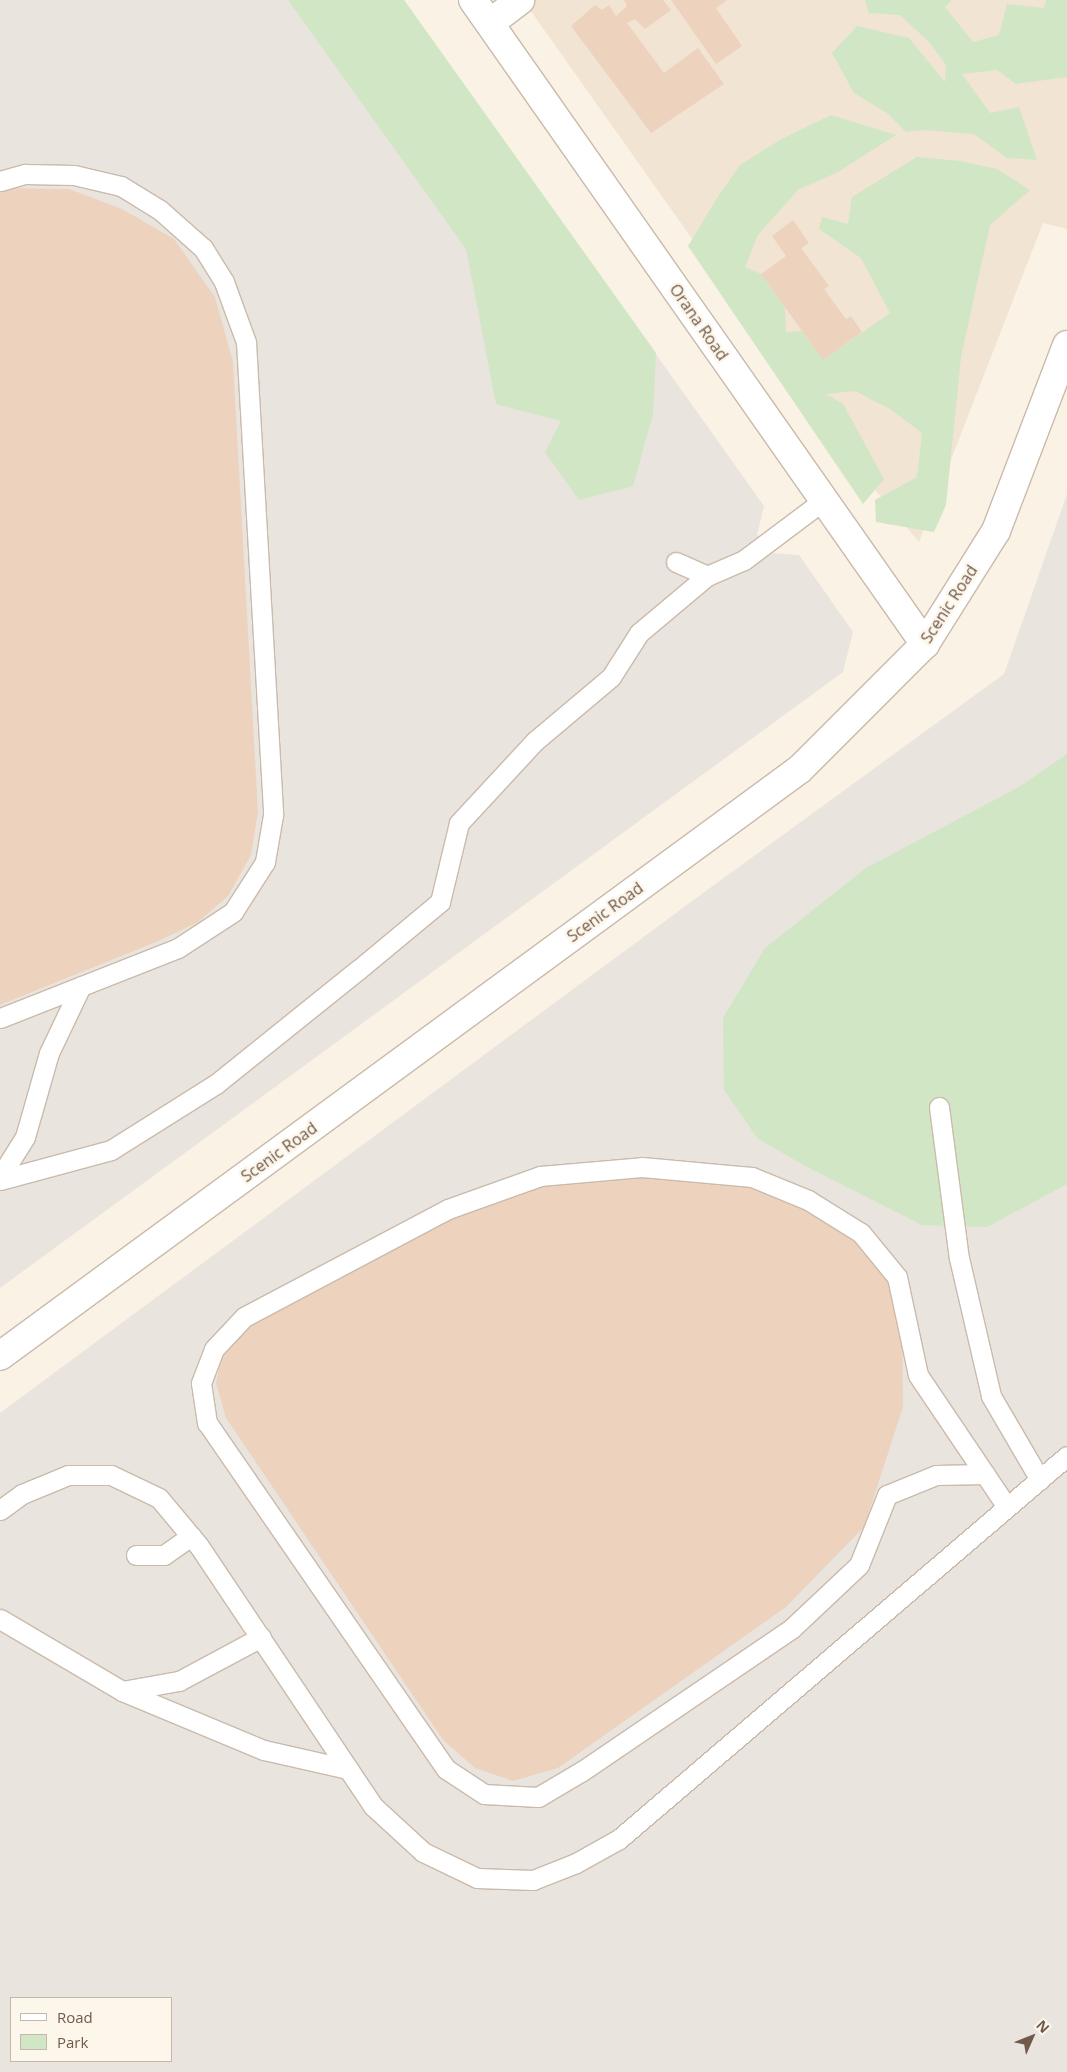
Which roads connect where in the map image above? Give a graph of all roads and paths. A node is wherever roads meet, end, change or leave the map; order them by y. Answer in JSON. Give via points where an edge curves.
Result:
{"nodes":[{"id":1,"x":474,"y":0,"type":"edge"},
{"id":2,"x":520,"y":0,"type":"edge"},
{"id":3,"x":490,"y":23,"type":"junction"},
{"id":4,"x":0,"y":181,"type":"edge"},
{"id":5,"x":1067,"y":345,"type":"edge"},
{"id":6,"x":824,"y":500,"type":"junction"},
{"id":7,"x":676,"y":562,"type":"dead end"},
{"id":8,"x":707,"y":576,"type":"junction"},
{"id":9,"x":924,"y":644,"type":"junction"},
{"id":10,"x":81,"y":986,"type":"junction"},
{"id":11,"x":0,"y":1018,"type":"edge"},
{"id":12,"x":939,"y":1107,"type":"dead end"},
{"id":13,"x":0,"y":1178,"type":"edge"},
{"id":14,"x":0,"y":1356,"type":"edge"},
{"id":15,"x":1067,"y":1456,"type":"edge"},
{"id":16,"x":985,"y":1474,"type":"junction"},
{"id":17,"x":1040,"y":1480,"type":"junction"},
{"id":18,"x":1008,"y":1507,"type":"junction"},
{"id":19,"x":0,"y":1510,"type":"edge"},
{"id":20,"x":191,"y":1536,"type":"junction"},
{"id":21,"x":136,"y":1555,"type":"dead end"},
{"id":22,"x":0,"y":1619,"type":"edge"},
{"id":23,"x":260,"y":1637,"type":"junction"},
{"id":24,"x":122,"y":1691,"type":"junction"},
{"id":25,"x":348,"y":1769,"type":"junction"}],
"edges":[{"from":1,"to":3,"type":"main road","name":"Orana Road"},
{"from":2,"to":3,"type":"main road"},
{"from":3,"to":6,"type":"main road","name":"Orana Road"},
{"from":4,"to":10,"type":"lane","via":[[25,174],[74,175],[121,186],[160,210],[203,248],[224,282],[246,342],[273,815],[265,862],[232,912],[178,948]]},
{"from":5,"to":9,"type":"main road","name":"Scenic Road","via":[[996,531]]},
{"from":6,"to":8,"type":"lane","via":[[744,560]]},
{"from":6,"to":9,"type":"main road","name":"Orana Road"},
{"from":7,"to":8,"type":"lane"},
{"from":8,"to":13,"type":"lane","via":[[639,633],[611,677],[535,741],[459,823],[440,902],[216,1084],[111,1150]]},
{"from":9,"to":14,"type":"main road","name":"Scenic Road","via":[[800,769]]},
{"from":10,"to":11,"type":"lane"},
{"from":10,"to":13,"type":"lane","via":[[49,1053],[24,1137]]},
{"from":12,"to":17,"type":"lane","via":[[959,1258],[991,1396]]},
{"from":15,"to":17,"type":"lane"},
{"from":16,"to":16,"type":"lane","via":[[918,1375],[897,1277],[861,1233],[808,1200],[752,1176],[642,1167],[540,1176],[448,1209],[244,1317],[214,1349],[201,1382],[207,1423],[446,1769],[484,1794],[538,1797],[582,1771],[791,1629],[859,1565],[887,1496],[936,1475]]},
{"from":16,"to":18,"type":"lane"},
{"from":17,"to":18,"type":"lane"},
{"from":18,"to":25,"type":"lane","via":[[618,1839],[568,1866],[533,1880],[477,1878],[423,1852],[373,1806]]},
{"from":19,"to":20,"type":"lane","via":[[22,1494],[68,1475],[112,1475],[160,1498]]},
{"from":20,"to":21,"type":"lane","via":[[164,1555]]},
{"from":20,"to":23,"type":"lane"},
{"from":22,"to":24,"type":"lane"},
{"from":23,"to":24,"type":"lane","via":[[179,1681]]},
{"from":23,"to":25,"type":"lane"},
{"from":24,"to":25,"type":"lane","via":[[264,1750]]}]}
